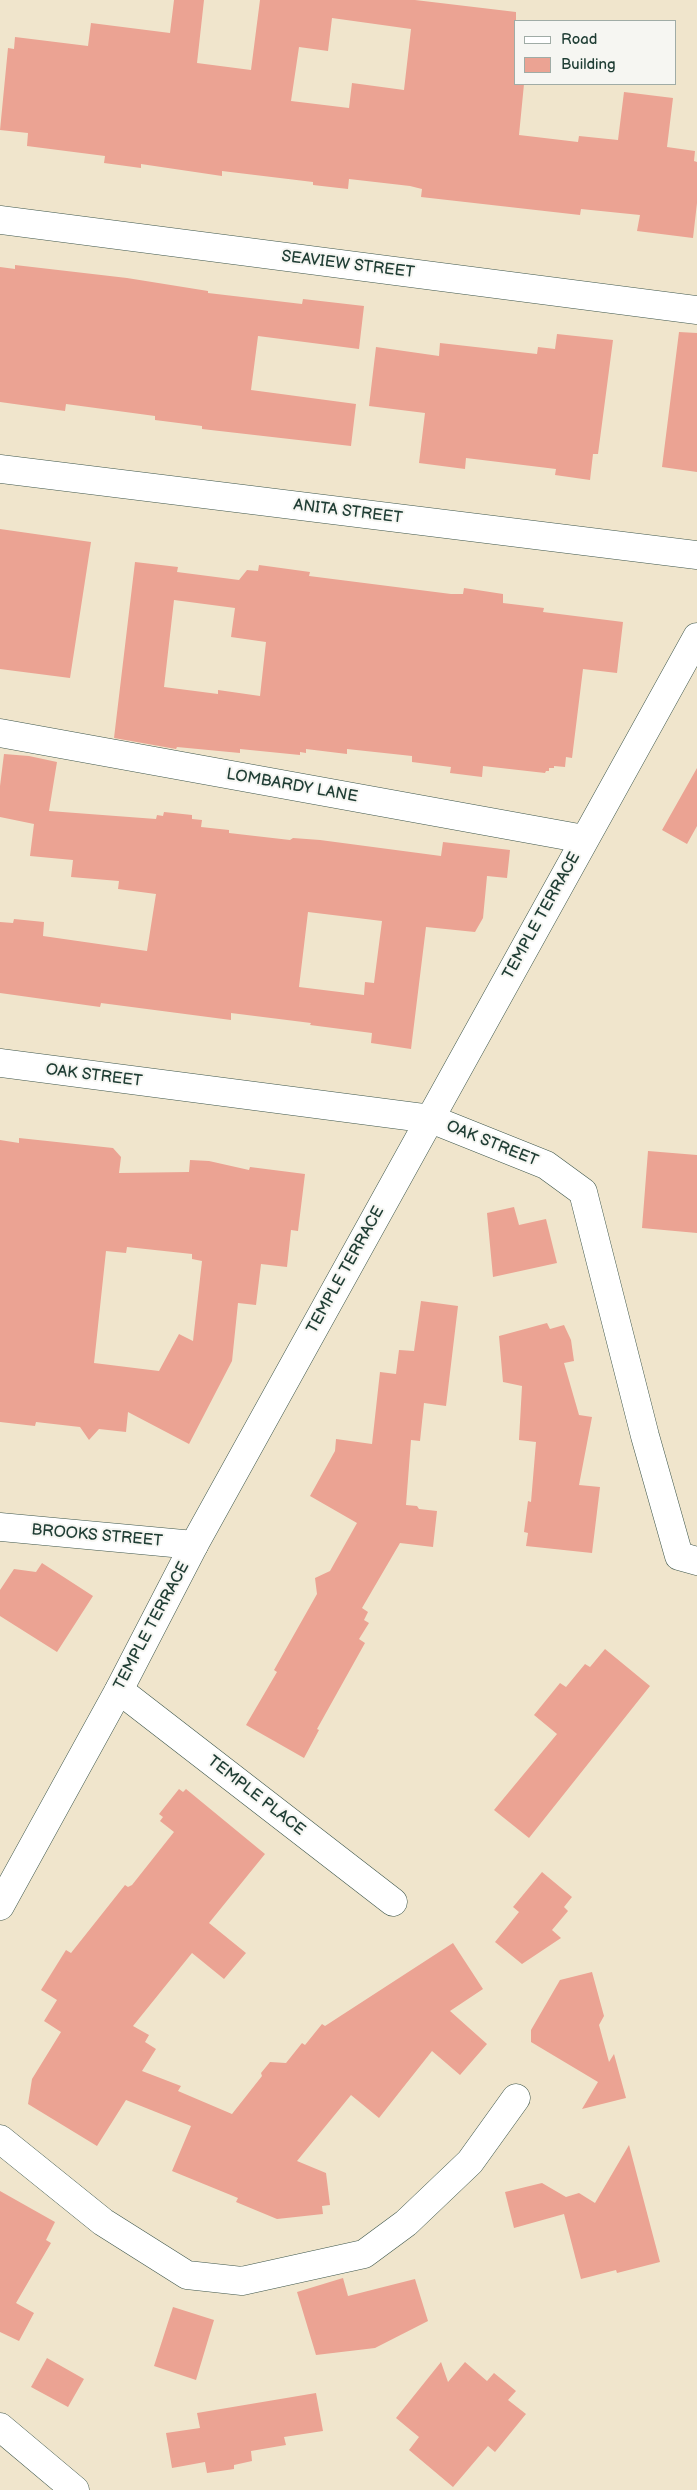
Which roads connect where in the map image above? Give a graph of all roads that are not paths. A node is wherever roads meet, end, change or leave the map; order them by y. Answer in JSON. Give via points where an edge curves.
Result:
{"nodes":[{"id":1,"x":0,"y":220,"type":"edge"},
{"id":2,"x":697,"y":310,"type":"edge"},
{"id":3,"x":0,"y":469,"type":"edge"},
{"id":4,"x":697,"y":555,"type":"edge"},
{"id":5,"x":697,"y":637,"type":"edge"},
{"id":6,"x":0,"y":733,"type":"edge"},
{"id":7,"x":584,"y":839,"type":"junction"},
{"id":8,"x":0,"y":1064,"type":"edge"},
{"id":9,"x":430,"y":1119,"type":"junction"},
{"id":10,"x":0,"y":1527,"type":"edge"},
{"id":11,"x":194,"y":1545,"type":"junction"},
{"id":12,"x":697,"y":1561,"type":"edge"},
{"id":13,"x":119,"y":1690,"type":"junction"},
{"id":14,"x":393,"y":1902,"type":"dead end"},
{"id":15,"x":0,"y":1906,"type":"edge"},
{"id":16,"x":516,"y":2098,"type":"dead end"},
{"id":17,"x":0,"y":2139,"type":"edge"},
{"id":18,"x":0,"y":2427,"type":"edge"},
{"id":19,"x":75,"y":2490,"type":"edge"}],
"edges":[{"from":1,"to":2,"type":"street","name":"SEAVIEW STREET"},
{"from":3,"to":4,"type":"street","name":"ANITA STREET"},
{"from":5,"to":7,"type":"street","name":"TEMPLE TERRACE"},
{"from":6,"to":7,"type":"street","name":"LOMBARDY LANE"},
{"from":7,"to":9,"type":"street","name":"TEMPLE TERRACE"},
{"from":8,"to":9,"type":"street","name":"OAK STREET"},
{"from":9,"to":11,"type":"street","name":"TEMPLE TERRACE"},
{"from":9,"to":12,"type":"street","name":"OAK STREET","via":[[546,1165],[583,1192],[679,1556]]},
{"from":10,"to":11,"type":"street","name":"BROOKS STREET"},
{"from":11,"to":13,"type":"street","name":"TEMPLE TERRACE"},
{"from":13,"to":14,"type":"street","name":"TEMPLE PLACE"},
{"from":13,"to":15,"type":"street","name":"TEMPLE TERRACE"},
{"from":16,"to":17,"type":"street","via":[[470,2162],[406,2223],[364,2254],[242,2281],[187,2274],[103,2222]]},
{"from":18,"to":19,"type":"street"}]}
